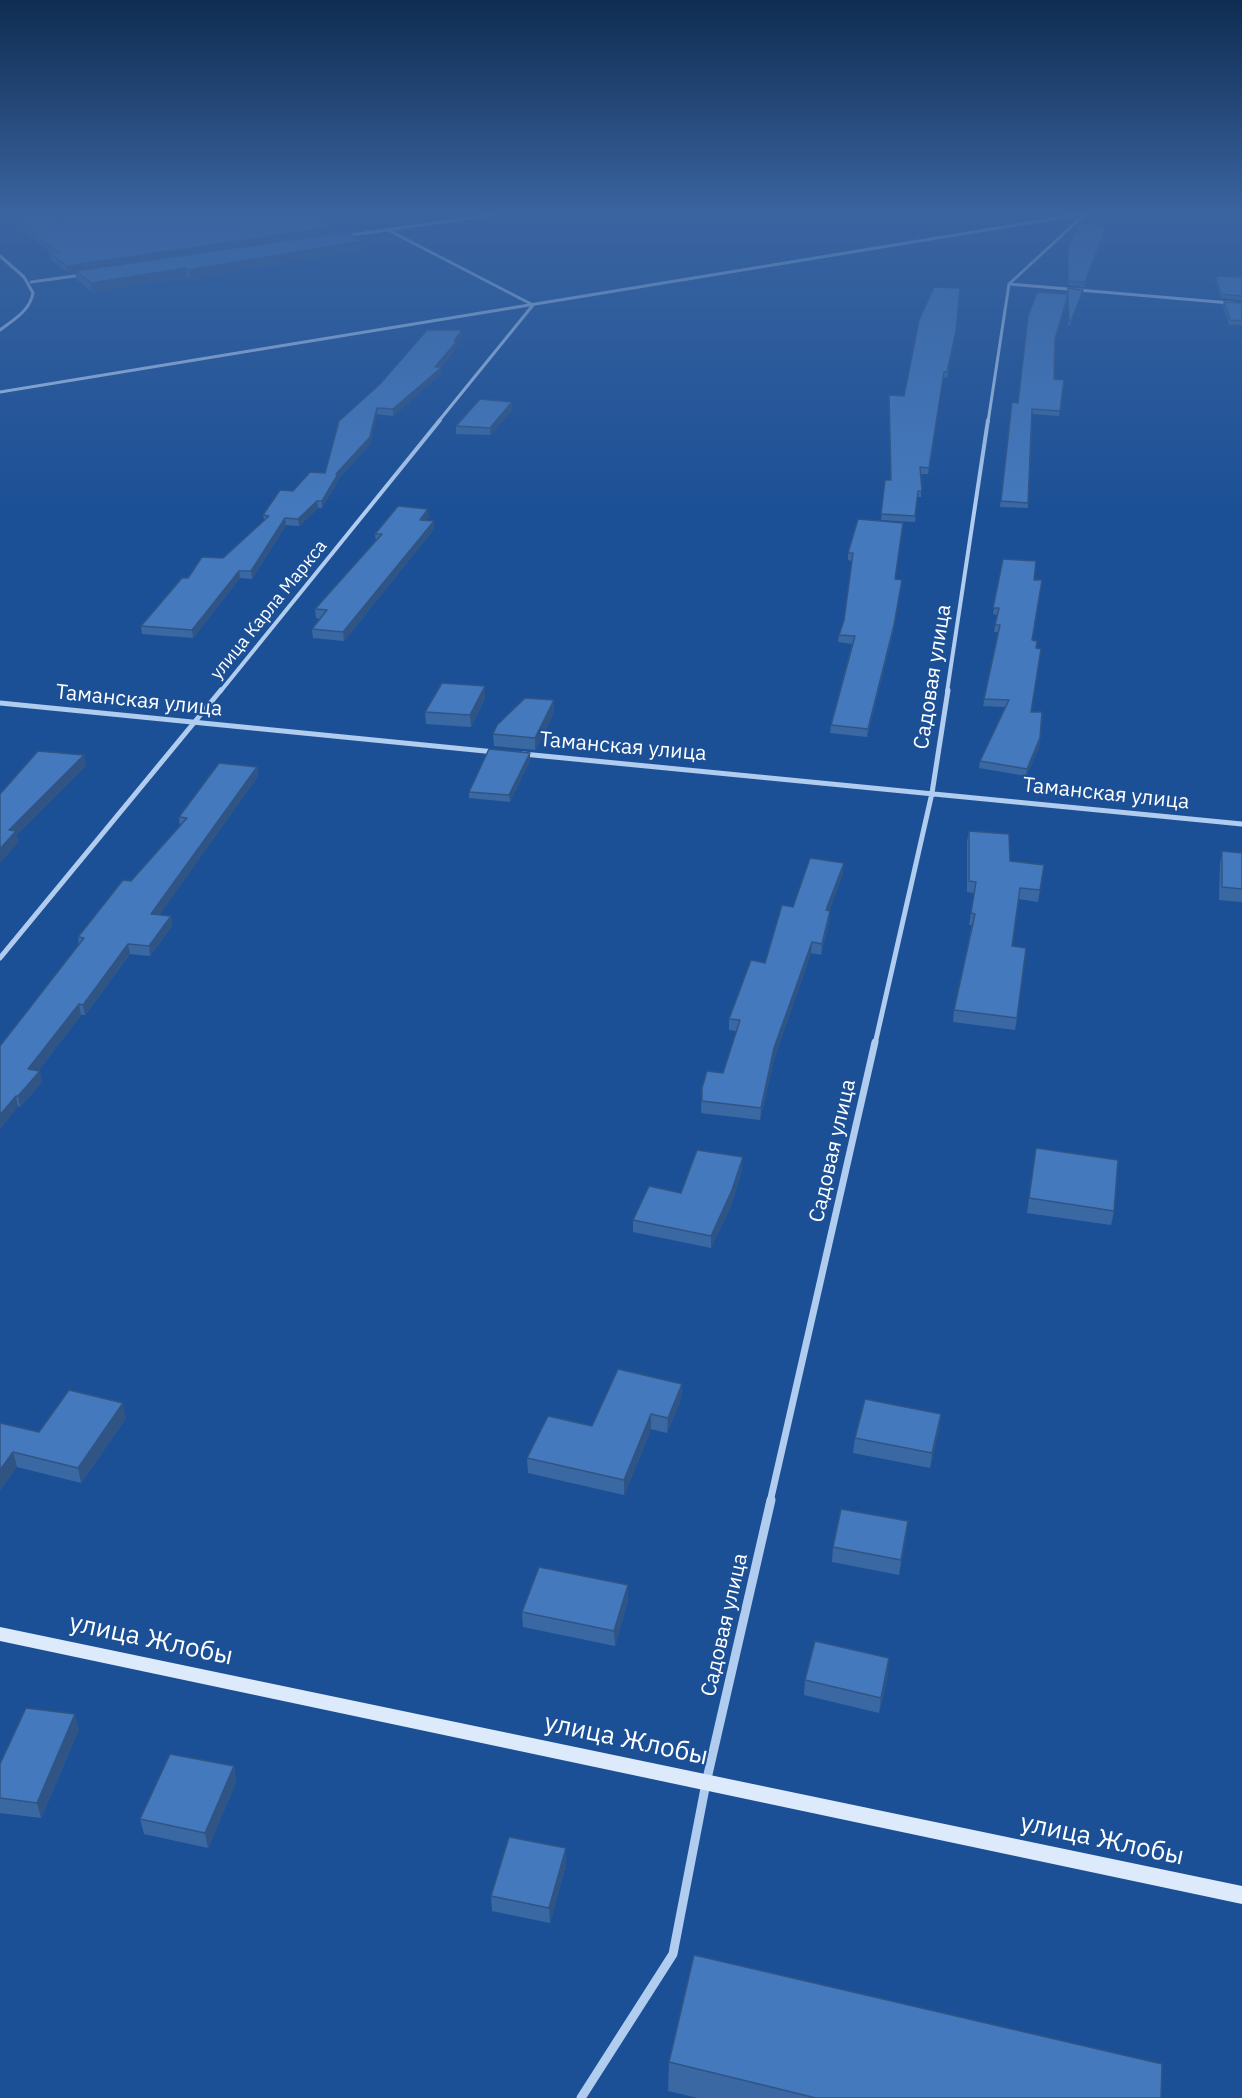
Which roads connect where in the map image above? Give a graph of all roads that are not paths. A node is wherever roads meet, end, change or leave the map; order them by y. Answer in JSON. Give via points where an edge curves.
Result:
{"nodes":[{"id":1,"x":27,"y":312,"type":"edge"},
{"id":2,"x":491,"y":312,"type":"edge"},
{"id":3,"x":527,"y":312,"type":"edge"},
{"id":4,"x":1005,"y":312,"type":"edge"},
{"id":5,"x":0,"y":330,"type":"edge"},
{"id":6,"x":0,"y":392,"type":"edge"},
{"id":7,"x":0,"y":703,"type":"edge"},
{"id":8,"x":195,"y":723,"type":"junction"},
{"id":9,"x":504,"y":753,"type":"edge"},
{"id":10,"x":516,"y":754,"type":"edge"},
{"id":11,"x":932,"y":793,"type":"junction"},
{"id":12,"x":1242,"y":824,"type":"edge"},
{"id":13,"x":0,"y":958,"type":"edge"},
{"id":14,"x":0,"y":1634,"type":"edge"},
{"id":15,"x":706,"y":1783,"type":"junction"},
{"id":16,"x":1242,"y":1895,"type":"edge"},
{"id":17,"x":581,"y":2098,"type":"edge"}],
"edges":[{"from":1,"to":5,"type":"street"},
{"from":2,"to":6,"type":"street"},
{"from":3,"to":8,"type":"street","name":"улица Карла Маркса"},
{"from":4,"to":11,"type":"street","name":"Садовая улица"},
{"from":7,"to":8,"type":"street","name":"Таманская улица"},
{"from":8,"to":9,"type":"street","name":"Таманская улица"},
{"from":8,"to":13,"type":"street","name":"улица Карла Маркса"},
{"from":10,"to":11,"type":"street","name":"Таманская улица"},
{"from":11,"to":12,"type":"street","name":"Таманская улица"},
{"from":11,"to":15,"type":"street","name":"Садовая улица"},
{"from":14,"to":15,"type":"street","name":"улица Жлобы"},
{"from":15,"to":16,"type":"street","name":"улица Жлобы"},
{"from":15,"to":17,"type":"street","name":"Садовая улица","via":[[673,1954]]}]}
